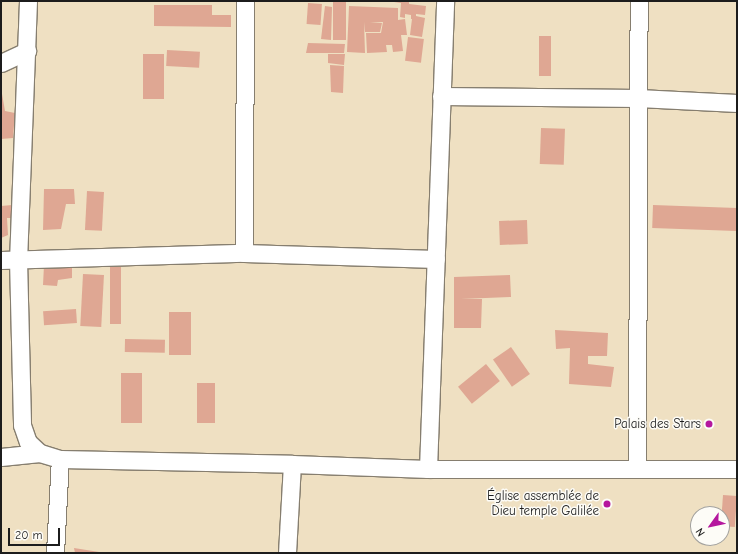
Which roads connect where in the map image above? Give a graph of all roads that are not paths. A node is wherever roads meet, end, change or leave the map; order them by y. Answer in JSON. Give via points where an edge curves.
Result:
{"nodes":[{"id":1,"x":28,"y":1,"type":"edge"},
{"id":2,"x":245,"y":1,"type":"edge"},
{"id":3,"x":445,"y":1,"type":"edge"},
{"id":4,"x":639,"y":1,"type":"edge"},
{"id":5,"x":27,"y":51,"type":"junction"},
{"id":6,"x":1,"y":63,"type":"edge"},
{"id":7,"x":441,"y":96,"type":"junction"},
{"id":8,"x":638,"y":98,"type":"junction"},
{"id":9,"x":737,"y":102,"type":"edge"},
{"id":10,"x":244,"y":253,"type":"junction"},
{"id":11,"x":436,"y":259,"type":"junction"},
{"id":12,"x":9,"y":260,"type":"edge"},
{"id":13,"x":40,"y":453,"type":"junction"},
{"id":14,"x":1,"y":457,"type":"edge"},
{"id":15,"x":60,"y":459,"type":"junction"},
{"id":16,"x":292,"y":464,"type":"junction"},
{"id":17,"x":637,"y":468,"type":"junction"},
{"id":18,"x":737,"y":468,"type":"edge"},
{"id":19,"x":428,"y":470,"type":"junction"},
{"id":20,"x":55,"y":553,"type":"edge"},
{"id":21,"x":287,"y":553,"type":"edge"}],
"edges":[{"from":1,"to":5,"type":"street"},
{"from":2,"to":10,"type":"street"},
{"from":3,"to":7,"type":"street"},
{"from":4,"to":8,"type":"street"},
{"from":5,"to":6,"type":"street"},
{"from":5,"to":12,"type":"street"},
{"from":7,"to":8,"type":"street"},
{"from":7,"to":11,"type":"street"},
{"from":8,"to":9,"type":"street"},
{"from":8,"to":17,"type":"street"},
{"from":10,"to":11,"type":"street"},
{"from":10,"to":12,"type":"street"},
{"from":11,"to":19,"type":"street"},
{"from":12,"to":13,"type":"street","via":[[22,425],[28,442]]},
{"from":13,"to":14,"type":"street"},
{"from":13,"to":15,"type":"street"},
{"from":15,"to":16,"type":"street"},
{"from":15,"to":20,"type":"street"},
{"from":16,"to":19,"type":"street"},
{"from":16,"to":21,"type":"street"},
{"from":17,"to":18,"type":"street"},
{"from":17,"to":19,"type":"street"}]}
